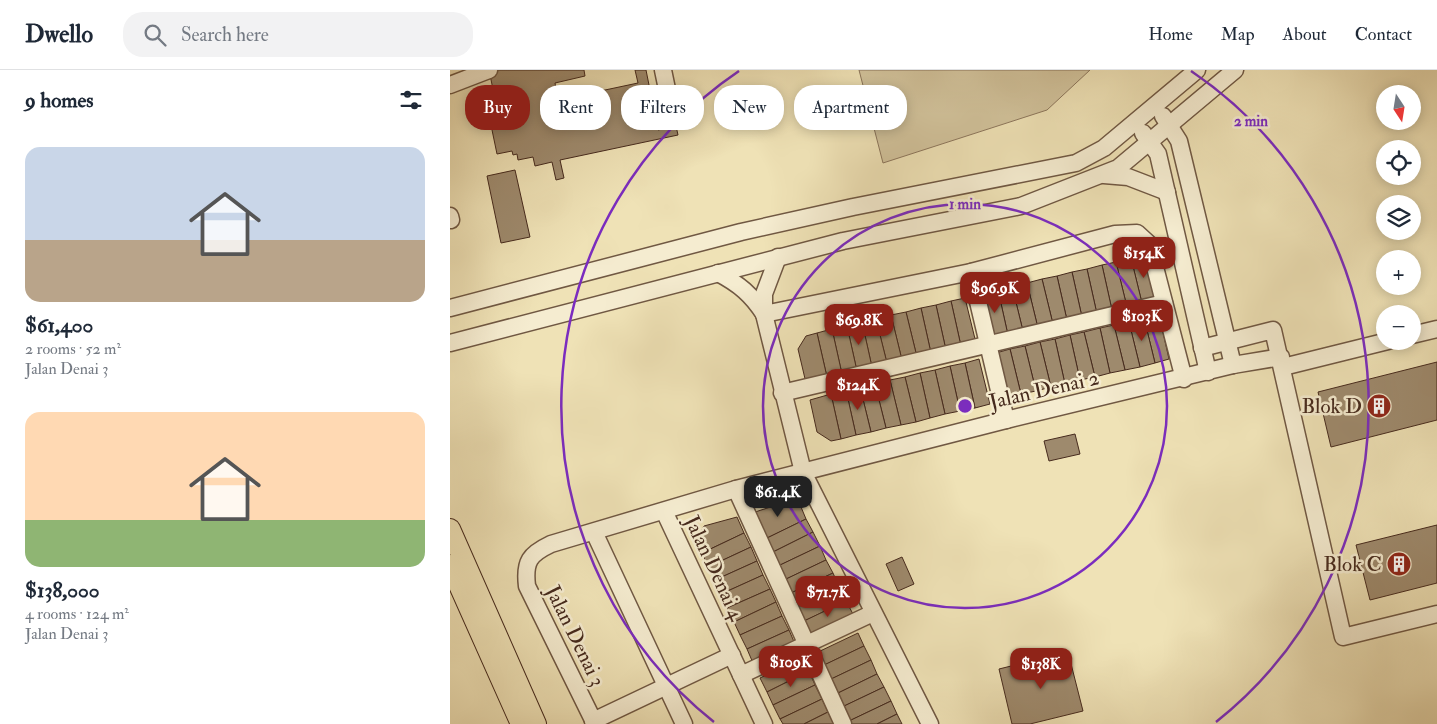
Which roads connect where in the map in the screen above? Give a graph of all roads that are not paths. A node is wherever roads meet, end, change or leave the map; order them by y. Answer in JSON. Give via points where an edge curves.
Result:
{"nodes":[{"id":1,"x":489,"y":70,"type":"edge"},
{"id":2,"x":663,"y":70,"type":"edge"},
{"id":3,"x":1197,"y":70,"type":"edge"},
{"id":4,"x":1235,"y":70,"type":"edge"},
{"id":5,"x":450,"y":85,"type":"edge"},
{"id":6,"x":666,"y":85,"type":"edge"},
{"id":7,"x":1156,"y":106,"type":"junction"},
{"id":8,"x":1135,"y":123,"type":"junction"},
{"id":9,"x":1170,"y":125,"type":"junction"},
{"id":10,"x":1150,"y":141,"type":"junction"},
{"id":11,"x":1101,"y":175,"type":"junction"},
{"id":12,"x":1167,"y":192,"type":"junction"},
{"id":13,"x":778,"y":258,"type":"junction"},
{"id":14,"x":971,"y":272,"type":"junction"},
{"id":15,"x":718,"y":273,"type":"junction"},
{"id":16,"x":1164,"y":303,"type":"junction"},
{"id":17,"x":450,"y":308,"type":"edge"},
{"id":18,"x":764,"y":314,"type":"junction"},
{"id":19,"x":1437,"y":329,"type":"edge"},
{"id":20,"x":1421,"y":333,"type":"edge"},
{"id":21,"x":1227,"y":342,"type":"junction"},
{"id":22,"x":450,"y":343,"type":"edge"},
{"id":23,"x":1376,"y":343,"type":"edge"},
{"id":24,"x":988,"y":344,"type":"junction"},
{"id":25,"x":1202,"y":348,"type":"junction"},
{"id":26,"x":1282,"y":362,"type":"junction"},
{"id":27,"x":1233,"y":366,"type":"junction"},
{"id":28,"x":1208,"y":372,"type":"junction"},
{"id":29,"x":1184,"y":379,"type":"junction"},
{"id":30,"x":782,"y":392,"type":"junction"},
{"id":31,"x":1006,"y":420,"type":"junction"},
{"id":32,"x":803,"y":472,"type":"junction"},
{"id":33,"x":736,"y":489,"type":"junction"},
{"id":34,"x":664,"y":511,"type":"junction"},
{"id":35,"x":450,"y":529,"type":"edge"},
{"id":36,"x":594,"y":532,"type":"junction"},
{"id":37,"x":450,"y":565,"type":"edge"},
{"id":38,"x":527,"y":565,"type":"joint"},
{"id":39,"x":873,"y":612,"type":"junction"},
{"id":40,"x":1437,"y":614,"type":"edge"},
{"id":41,"x":807,"y":644,"type":"junction"},
{"id":42,"x":732,"y":655,"type":"junction"},
{"id":43,"x":741,"y":675,"type":"junction"},
{"id":44,"x":666,"y":686,"type":"junction"},
{"id":45,"x":594,"y":722,"type":"edge"},
{"id":46,"x":521,"y":724,"type":"edge"},
{"id":47,"x":536,"y":724,"type":"edge"},
{"id":48,"x":684,"y":724,"type":"edge"},
{"id":49,"x":764,"y":724,"type":"edge"},
{"id":50,"x":843,"y":724,"type":"edge"},
{"id":51,"x":930,"y":724,"type":"edge"}],
"edges":[{"from":1,"to":5,"type":"street"},
{"from":2,"to":6,"type":"street"},
{"from":3,"to":7,"type":"street"},
{"from":4,"to":9,"type":"street"},
{"from":7,"to":8,"type":"street"},
{"from":7,"to":9,"type":"street"},
{"from":8,"to":10,"type":"street"},
{"from":8,"to":17,"type":"street","via":[[1104,148],[1076,163],[741,232]]},
{"from":9,"to":10,"type":"street"},
{"from":9,"to":21,"type":"street","via":[[1179,141]]},
{"from":10,"to":11,"type":"street","via":[[1118,168]]},
{"from":10,"to":12,"type":"street","via":[[1158,154]]},
{"from":11,"to":12,"type":"street","via":[[1128,177]]},
{"from":11,"to":13,"type":"street","via":[[1021,206],[843,241]]},
{"from":12,"to":25,"type":"street"},
{"from":13,"to":15,"type":"street"},
{"from":13,"to":18,"type":"street","via":[[764,294]]},
{"from":14,"to":16,"type":"street","via":[[1114,234],[1137,233],[1149,244]]},
{"from":14,"to":18,"type":"street"},
{"from":14,"to":24,"type":"street"},
{"from":15,"to":18,"type":"street","via":[[738,284]]},
{"from":15,"to":22,"type":"street"},
{"from":16,"to":24,"type":"street"},
{"from":16,"to":29,"type":"street"},
{"from":18,"to":30,"type":"street"},
{"from":19,"to":20,"type":"street"},
{"from":21,"to":25,"type":"street"},
{"from":21,"to":26,"type":"street","via":[[1274,330]]},
{"from":21,"to":27,"type":"street"},
{"from":23,"to":26,"type":"street","name":"Jalan Denai 2"},
{"from":24,"to":30,"type":"street"},
{"from":24,"to":31,"type":"street"},
{"from":25,"to":28,"type":"street"},
{"from":26,"to":27,"type":"street","name":"Jalan Denai 2"},
{"from":26,"to":40,"type":"street","via":[[1343,637]]},
{"from":27,"to":28,"type":"street","name":"Jalan Denai 2"},
{"from":28,"to":29,"type":"street","name":"Jalan Denai 2"},
{"from":29,"to":31,"type":"street","name":"Jalan Denai 2"},
{"from":30,"to":32,"type":"street"},
{"from":31,"to":32,"type":"street","name":"Jalan Denai 2"},
{"from":32,"to":33,"type":"street","name":"Jalan Denai 2"},
{"from":32,"to":39,"type":"street"},
{"from":33,"to":34,"type":"street","name":"Jalan Denai 2"},
{"from":33,"to":41,"type":"street"},
{"from":34,"to":36,"type":"street","name":"Jalan Denai 2"},
{"from":34,"to":42,"type":"street","name":"Jalan Denai 4"},
{"from":35,"to":47,"type":"main road"},
{"from":36,"to":38,"type":"street","name":"Jalan Denai 2","via":[[534,552]]},
{"from":36,"to":44,"type":"street"},
{"from":37,"to":46,"type":"main road"},
{"from":38,"to":45,"type":"street","name":"Jalan Denai 3","via":[[527,586]]},
{"from":39,"to":41,"type":"street"},
{"from":39,"to":51,"type":"street"},
{"from":41,"to":43,"type":"street"},
{"from":41,"to":50,"type":"street"},
{"from":42,"to":43,"type":"street","name":"Jalan Denai 4"},
{"from":42,"to":44,"type":"street"},
{"from":43,"to":49,"type":"street","name":"Jalan Denai 4"},
{"from":44,"to":45,"type":"street"},
{"from":44,"to":48,"type":"street"}]}
